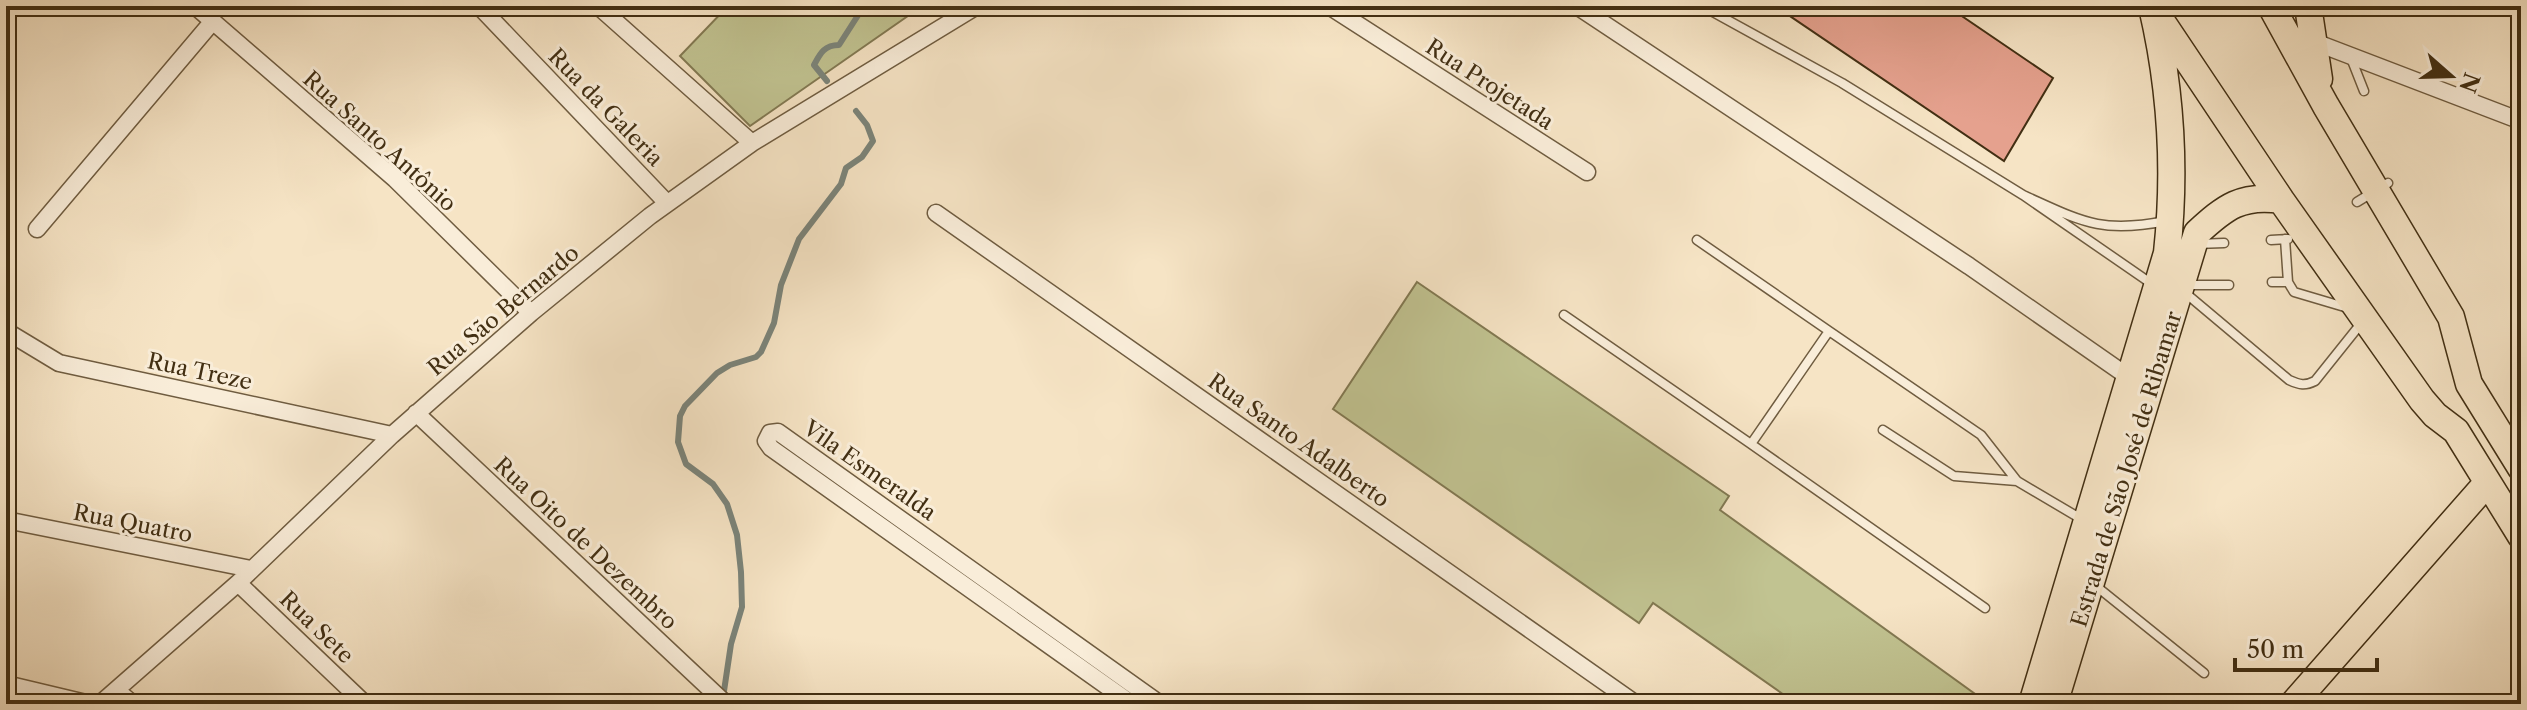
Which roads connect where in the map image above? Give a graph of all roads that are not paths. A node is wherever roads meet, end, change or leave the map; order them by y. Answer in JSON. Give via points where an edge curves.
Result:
{"nodes":[{"id":1,"x":195,"y":6,"type":"edge"},
{"id":2,"x":479,"y":6,"type":"edge"},
{"id":3,"x":598,"y":6,"type":"edge"},
{"id":4,"x":1329,"y":6,"type":"edge"},
{"id":5,"x":1577,"y":6,"type":"edge"},
{"id":6,"x":1702,"y":6,"type":"edge"},
{"id":7,"x":2151,"y":6,"type":"edge"},
{"id":8,"x":2271,"y":6,"type":"edge"},
{"id":9,"x":2308,"y":6,"type":"edge"},
{"id":10,"x":965,"y":9,"type":"edge"},
{"id":11,"x":213,"y":21,"type":"junction"},
{"id":12,"x":2312,"y":41,"type":"junction"},
{"id":13,"x":2350,"y":54,"type":"junction"},
{"id":14,"x":2364,"y":91,"type":"dead end"},
{"id":15,"x":2326,"y":106,"type":"junction"},
{"id":16,"x":2521,"y":121,"type":"edge"},
{"id":17,"x":752,"y":143,"type":"junction"},
{"id":18,"x":1587,"y":172,"type":"dead end"},
{"id":19,"x":2023,"y":195,"type":"junction"},
{"id":20,"x":2281,"y":200,"type":"junction"},
{"id":21,"x":667,"y":203,"type":"junction"},
{"id":22,"x":936,"y":213,"type":"dead end"},
{"id":23,"x":2170,"y":220,"type":"junction"},
{"id":24,"x":37,"y":229,"type":"dead end"},
{"id":25,"x":2196,"y":238,"type":"junction"},
{"id":26,"x":2297,"y":239,"type":"junction"},
{"id":27,"x":1697,"y":240,"type":"dead end"},
{"id":28,"x":2271,"y":240,"type":"dead end"},
{"id":29,"x":2224,"y":243,"type":"dead end"},
{"id":30,"x":2272,"y":282,"type":"dead end"},
{"id":31,"x":2288,"y":282,"type":"junction"},
{"id":32,"x":2229,"y":285,"type":"dead end"},
{"id":33,"x":2173,"y":287,"type":"junction"},
{"id":34,"x":531,"y":313,"type":"junction"},
{"id":35,"x":1564,"y":315,"type":"dead end"},
{"id":36,"x":2364,"y":315,"type":"junction"},
{"id":37,"x":6,"y":331,"type":"edge"},
{"id":38,"x":1829,"y":331,"type":"junction"},
{"id":39,"x":2130,"y":378,"type":"junction"},
{"id":40,"x":416,"y":413,"type":"junction"},
{"id":41,"x":1883,"y":430,"type":"dead end"},
{"id":42,"x":392,"y":435,"type":"junction"},
{"id":43,"x":1751,"y":444,"type":"junction"},
{"id":44,"x":2521,"y":468,"type":"edge"},
{"id":45,"x":2017,"y":481,"type":"junction"},
{"id":46,"x":2487,"y":483,"type":"junction"},
{"id":47,"x":6,"y":520,"type":"edge"},
{"id":48,"x":2088,"y":522,"type":"junction"},
{"id":49,"x":2521,"y":536,"type":"edge"},
{"id":50,"x":251,"y":569,"type":"junction"},
{"id":51,"x":2093,"y":582,"type":"junction"},
{"id":52,"x":238,"y":583,"type":"junction"},
{"id":53,"x":1985,"y":608,"type":"dead end"},
{"id":54,"x":2204,"y":673,"type":"dead end"},
{"id":55,"x":6,"y":684,"type":"edge"},
{"id":56,"x":116,"y":690,"type":"junction"},
{"id":57,"x":90,"y":704,"type":"edge"},
{"id":58,"x":100,"y":704,"type":"edge"},
{"id":59,"x":133,"y":704,"type":"edge"},
{"id":60,"x":365,"y":704,"type":"edge"},
{"id":61,"x":726,"y":704,"type":"edge"},
{"id":62,"x":1132,"y":704,"type":"edge"},
{"id":63,"x":1160,"y":704,"type":"edge"},
{"id":64,"x":1636,"y":704,"type":"edge"},
{"id":65,"x":2032,"y":704,"type":"edge"},
{"id":66,"x":2054,"y":704,"type":"edge"},
{"id":67,"x":2293,"y":704,"type":"edge"}],
"edges":[{"from":1,"to":11,"type":"street","name":"Rua Santo Antônio"},
{"from":2,"to":21,"type":"street","name":"Rua da Galeria"},
{"from":3,"to":17,"type":"street"},
{"from":4,"to":18,"type":"street","name":"Rua Projetada"},
{"from":5,"to":39,"type":"street"},
{"from":6,"to":19,"type":"lane","via":[[1842,83]]},
{"from":7,"to":20,"type":"main road"},
{"from":7,"to":23,"type":"main road","name":"Estrada de São José de Ribamar","via":[[2170,128]]},
{"from":8,"to":15,"type":"main road"},
{"from":9,"to":12,"type":"main road"},
{"from":10,"to":17,"type":"street","name":"Rua São Bernardo"},
{"from":11,"to":24,"type":"street"},
{"from":11,"to":34,"type":"street","name":"Rua Santo Antônio","via":[[395,179]]},
{"from":12,"to":13,"type":"street"},
{"from":12,"to":15,"type":"main road"},
{"from":13,"to":14,"type":"lane"},
{"from":13,"to":16,"type":"street"},
{"from":15,"to":44,"type":"main road","via":[[2451,317],[2469,384]]},
{"from":17,"to":21,"type":"street","name":"Rua São Bernardo"},
{"from":19,"to":23,"type":"lane","via":[[2095,225]]},
{"from":19,"to":33,"type":"lane"},
{"from":20,"to":25,"type":"main road","via":[[2225,208]]},
{"from":20,"to":26,"type":"main road"},
{"from":21,"to":34,"type":"street","name":"Rua São Bernardo"},
{"from":22,"to":64,"type":"street","name":"Rua Santo Adalberto"},
{"from":23,"to":33,"type":"main road","name":"Estrada de São José de Ribamar","via":[[2167,253]]},
{"from":25,"to":29,"type":"lane"},
{"from":25,"to":33,"type":"main road","name":"Estrada de São José de Ribamar"},
{"from":26,"to":28,"type":"lane"},
{"from":26,"to":31,"type":"lane"},
{"from":26,"to":36,"type":"main road"},
{"from":27,"to":38,"type":"lane"},
{"from":30,"to":31,"type":"lane"},
{"from":31,"to":36,"type":"lane","via":[[2294,292]]},
{"from":32,"to":33,"type":"lane"},
{"from":33,"to":36,"type":"lane","via":[[2298,384],[2315,381]]},
{"from":33,"to":39,"type":"main road","name":"Estrada de São José de Ribamar"},
{"from":33,"to":51,"type":"main road","name":"Estrada de São José de Ribamar"},
{"from":34,"to":40,"type":"street","name":"Rua São Bernardo"},
{"from":35,"to":43,"type":"lane"},
{"from":36,"to":46,"type":"main road","via":[[2422,400],[2456,431]]},
{"from":37,"to":42,"type":"street","name":"Rua Treze","via":[[59,363]]},
{"from":38,"to":43,"type":"lane"},
{"from":38,"to":45,"type":"lane","via":[[1981,435]]},
{"from":39,"to":48,"type":"main road","name":"Estrada de São José de Ribamar"},
{"from":40,"to":42,"type":"street","name":"Rua São Bernardo"},
{"from":40,"to":61,"type":"street","name":"Rua Oito de Dezembro"},
{"from":41,"to":45,"type":"lane","via":[[1954,476]]},
{"from":42,"to":50,"type":"street","name":"Rua São Bernardo"},
{"from":43,"to":53,"type":"lane"},
{"from":45,"to":48,"type":"lane"},
{"from":46,"to":49,"type":"main road"},
{"from":46,"to":67,"type":"main road"},
{"from":47,"to":50,"type":"street","name":"Rua Quatro"},
{"from":48,"to":65,"type":"main road","name":"Estrada de São José de Ribamar"},
{"from":50,"to":52,"type":"street","name":"Rua São Bernardo"},
{"from":51,"to":54,"type":"lane"},
{"from":51,"to":66,"type":"main road","name":"Estrada de São José de Ribamar"},
{"from":52,"to":56,"type":"street","name":"Rua São Bernardo"},
{"from":52,"to":60,"type":"street","name":"Rua Sete"},
{"from":55,"to":57,"type":"street"},
{"from":56,"to":58,"type":"street","name":"Rua São Bernardo"},
{"from":56,"to":59,"type":"street"},
{"from":62,"to":63,"type":"street","name":"Vila Esmeralda","via":[[771,448],[766,441],[770,433],[778,432]]}]}
